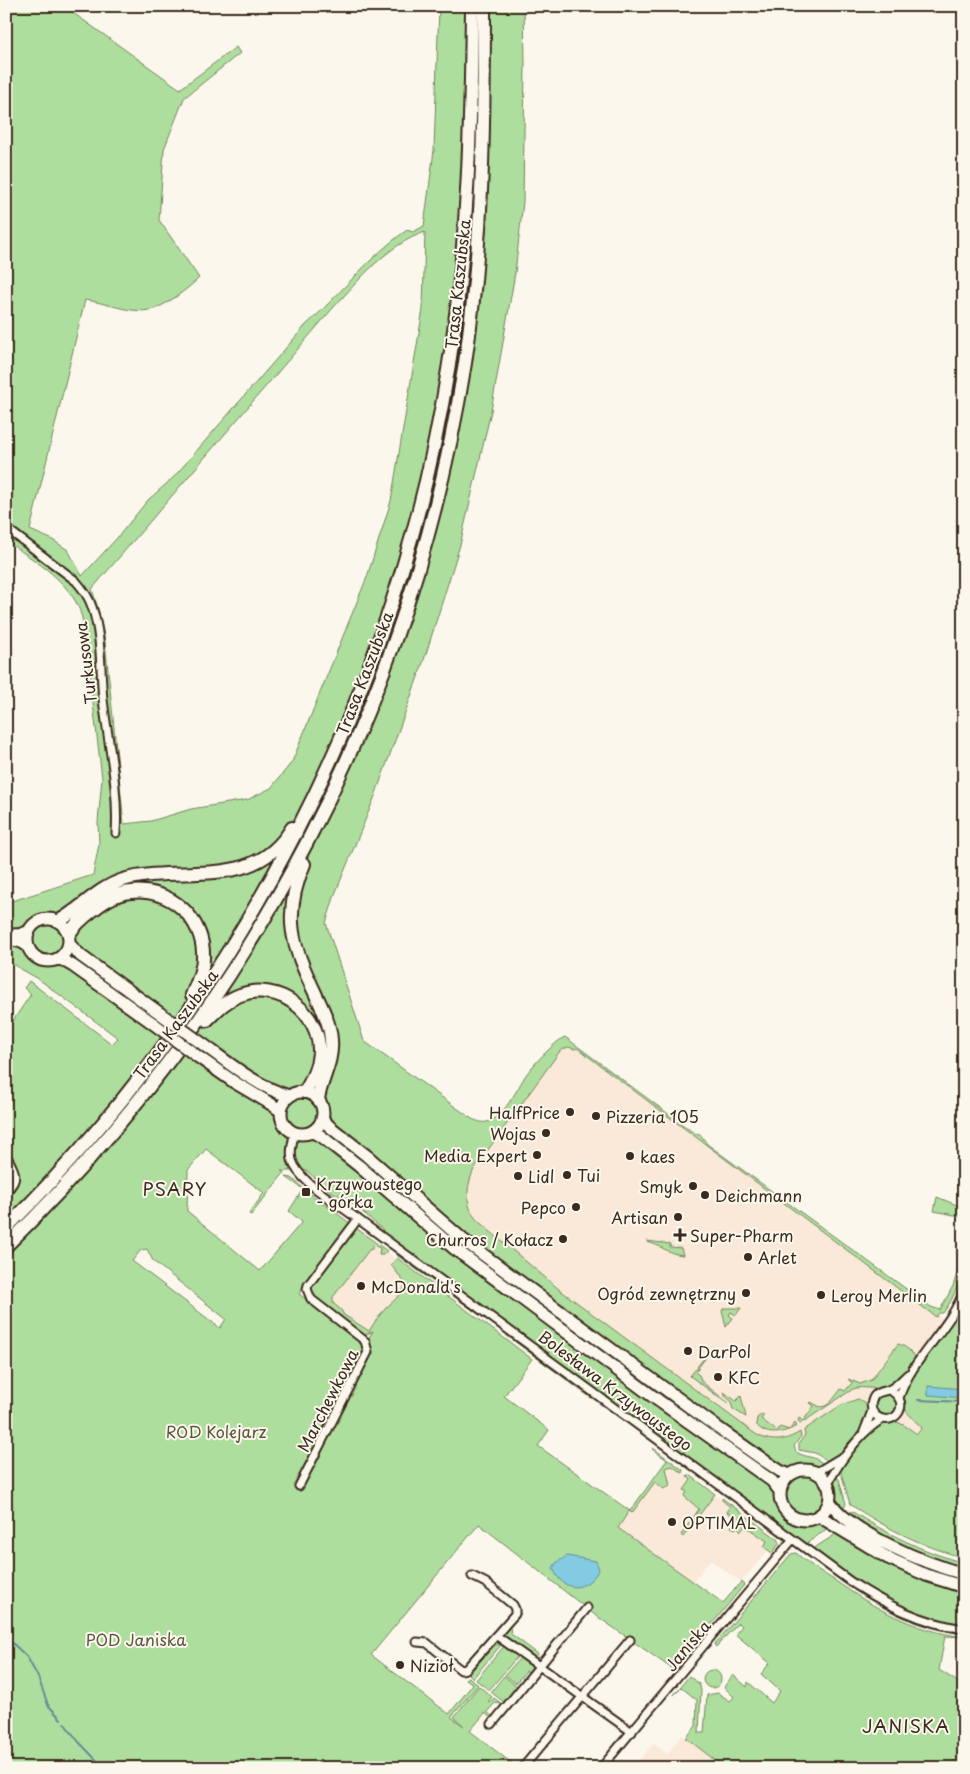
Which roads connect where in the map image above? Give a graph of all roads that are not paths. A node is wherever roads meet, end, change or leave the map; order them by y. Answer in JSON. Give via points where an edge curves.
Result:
{"nodes":[{"id":1,"x":472,"y":6,"type":"edge"},
{"id":2,"x":484,"y":6,"type":"edge"},
{"id":3,"x":6,"y":528,"type":"edge"},
{"id":4,"x":317,"y":791,"type":"junction"},
{"id":5,"x":318,"y":822,"type":"junction"},
{"id":6,"x":116,"y":833,"type":"dead end"},
{"id":7,"x":59,"y":921,"type":"junction"},
{"id":8,"x":29,"y":931,"type":"junction"},
{"id":9,"x":6,"y":935,"type":"edge"},
{"id":10,"x":6,"y":939,"type":"edge"},
{"id":11,"x":69,"y":939,"type":"junction"},
{"id":12,"x":28,"y":946,"type":"junction"},
{"id":13,"x":59,"y":958,"type":"junction"},
{"id":14,"x":179,"y":1024,"type":"junction"},
{"id":15,"x":181,"y":1046,"type":"junction"},
{"id":16,"x":305,"y":1092,"type":"junction"},
{"id":17,"x":289,"y":1096,"type":"junction"},
{"id":18,"x":318,"y":1100,"type":"junction"},
{"id":19,"x":281,"y":1111,"type":"junction"},
{"id":20,"x":322,"y":1118,"type":"junction"},
{"id":21,"x":312,"y":1132,"type":"junction"},
{"id":22,"x":294,"y":1133,"type":"junction"},
{"id":23,"x":6,"y":1155,"type":"edge"},
{"id":24,"x":6,"y":1191,"type":"edge"},
{"id":25,"x":358,"y":1219,"type":"junction"},
{"id":26,"x":6,"y":1228,"type":"edge"},
{"id":27,"x":6,"y":1246,"type":"edge"},
{"id":28,"x":964,"y":1290,"type":"edge"},
{"id":29,"x":910,"y":1372,"type":"junction"},
{"id":30,"x":889,"y":1390,"type":"junction"},
{"id":31,"x":899,"y":1398,"type":"junction"},
{"id":32,"x":872,"y":1411,"type":"junction"},
{"id":33,"x":883,"y":1420,"type":"junction"},
{"id":34,"x":862,"y":1436,"type":"junction"},
{"id":35,"x":845,"y":1456,"type":"junction"},
{"id":36,"x":817,"y":1472,"type":"junction"},
{"id":37,"x":790,"y":1475,"type":"junction"},
{"id":38,"x":828,"y":1483,"type":"junction"},
{"id":39,"x":299,"y":1486,"type":"dead end"},
{"id":40,"x":780,"y":1491,"type":"junction"},
{"id":41,"x":830,"y":1502,"type":"junction"},
{"id":42,"x":818,"y":1516,"type":"junction"},
{"id":43,"x":792,"y":1540,"type":"junction"},
{"id":44,"x":964,"y":1574,"type":"edge"},
{"id":45,"x":472,"y":1576,"type":"dead end"},
{"id":46,"x":964,"y":1587,"type":"edge"},
{"id":47,"x":587,"y":1608,"type":"dead end"},
{"id":48,"x":964,"y":1628,"type":"edge"},
{"id":49,"x":497,"y":1636,"type":"junction"},
{"id":50,"x":630,"y":1640,"type":"dead end"},
{"id":51,"x":417,"y":1642,"type":"dead end"},
{"id":52,"x":539,"y":1665,"type":"junction"},
{"id":53,"x":584,"y":1697,"type":"junction"},
{"id":54,"x":492,"y":1724,"type":"dead end"},
{"id":55,"x":632,"y":1732,"type":"junction"},
{"id":56,"x":524,"y":1766,"type":"dead end"},
{"id":57,"x":601,"y":1768,"type":"edge"}],
"edges":[{"from":1,"to":4,"type":"highway","name":"Trasa Kaszubska","via":[[464,237],[453,337],[437,435],[415,526],[387,620],[357,700]]},
{"from":2,"to":5,"type":"highway","name":"Trasa Kaszubska","via":[[483,152],[477,262],[465,362],[447,458],[421,558],[391,652],[353,748]]},
{"from":3,"to":6,"type":"street","name":"Turkusowa","via":[[76,581],[92,607],[99,642],[116,802]]},
{"from":4,"to":7,"type":"highway","via":[[280,843],[253,864],[228,871],[125,880],[99,892]]},
{"from":4,"to":14,"type":"highway","name":"Trasa Kaszubska","via":[[252,913]]},
{"from":5,"to":15,"type":"highway","name":"Trasa Kaszubska","via":[[255,936]]},
{"from":5,"to":18,"type":"highway","via":[[293,893],[291,917],[296,948],[330,1034],[330,1059]]},
{"from":7,"to":8,"type":"main road","via":[[40,920]]},
{"from":7,"to":11,"type":"main road"},
{"from":8,"to":9,"type":"main road"},
{"from":8,"to":12,"type":"main road"},
{"from":10,"to":12,"type":"main road"},
{"from":11,"to":13,"type":"main road","via":[[66,951]]},
{"from":11,"to":14,"type":"highway","via":[[76,924],[122,894],[148,892],[168,898],[180,906],[198,930],[203,958],[200,976]]},
{"from":11,"to":17,"type":"main road","bridge":true,"via":[[81,956],[246,1075]]},
{"from":12,"to":13,"type":"main road","via":[[39,959]]},
{"from":13,"to":19,"type":"main road","bridge":true,"via":[[234,1082]]},
{"from":14,"to":26,"type":"highway","name":"Trasa Kaszubska","via":[[90,1139]]},
{"from":15,"to":16,"type":"highway","via":[[220,1007],[236,997],[256,992],[282,996],[305,1013],[318,1039],[318,1062]]},
{"from":15,"to":27,"type":"highway","name":"Trasa Kaszubska","via":[[105,1142]]},
{"from":16,"to":17,"type":"main road"},
{"from":16,"to":18,"type":"main road"},
{"from":17,"to":19,"type":"main road"},
{"from":18,"to":20,"type":"main road"},
{"from":19,"to":22,"type":"main road","via":[[284,1124]]},
{"from":20,"to":21,"type":"main road"},
{"from":20,"to":37,"type":"main road","via":[[462,1239],[718,1428]]},
{"from":21,"to":22,"type":"main road"},
{"from":21,"to":40,"type":"main road","via":[[359,1166],[455,1249],[772,1481]]},
{"from":22,"to":25,"type":"street","name":"Bolesława Krzywoustego","via":[[291,1155],[298,1172]]},
{"from":23,"to":24,"type":"street","via":[[15,1171],[15,1180]]},
{"from":25,"to":39,"type":"street","name":"Marchewkowa","via":[[307,1289],[311,1299],[366,1341],[368,1352]]},
{"from":25,"to":43,"type":"street","name":"Bolesława Krzywoustego"},
{"from":28,"to":29,"type":"street","via":[[950,1317]]},
{"from":29,"to":30,"type":"street"},
{"from":29,"to":31,"type":"street"},
{"from":30,"to":31,"type":"street"},
{"from":30,"to":32,"type":"street","via":[[873,1397]]},
{"from":31,"to":33,"type":"street","via":[[897,1415]]},
{"from":32,"to":33,"type":"street"},
{"from":32,"to":34,"type":"street"},
{"from":33,"to":34,"type":"street"},
{"from":34,"to":35,"type":"street"},
{"from":35,"to":36,"type":"street"},
{"from":35,"to":38,"type":"street"},
{"from":36,"to":37,"type":"main road","via":[[803,1470]]},
{"from":36,"to":38,"type":"main road"},
{"from":37,"to":40,"type":"main road"},
{"from":38,"to":41,"type":"main road"},
{"from":40,"to":42,"type":"main road","via":[[783,1506],[791,1515],[804,1520]]},
{"from":41,"to":42,"type":"main road"},
{"from":41,"to":44,"type":"main road","via":[[842,1516],[885,1542],[930,1563]]},
{"from":42,"to":46,"type":"main road","via":[[899,1563]]},
{"from":43,"to":48,"type":"street","name":"Bolesława Krzywoustego","via":[[851,1582],[897,1608],[928,1622]]},
{"from":43,"to":55,"type":"street","name":"Janiska"},
{"from":45,"to":49,"type":"street","via":[[486,1583],[515,1607],[516,1614]]},
{"from":47,"to":52,"type":"street"},
{"from":49,"to":51,"type":"street","via":[[466,1669],[461,1670],[426,1643]]},
{"from":49,"to":52,"type":"street"},
{"from":50,"to":53,"type":"street"},
{"from":52,"to":53,"type":"street"},
{"from":52,"to":54,"type":"street"},
{"from":53,"to":55,"type":"street"},
{"from":53,"to":56,"type":"street"},
{"from":55,"to":57,"type":"street","name":"Janiska"}]}
